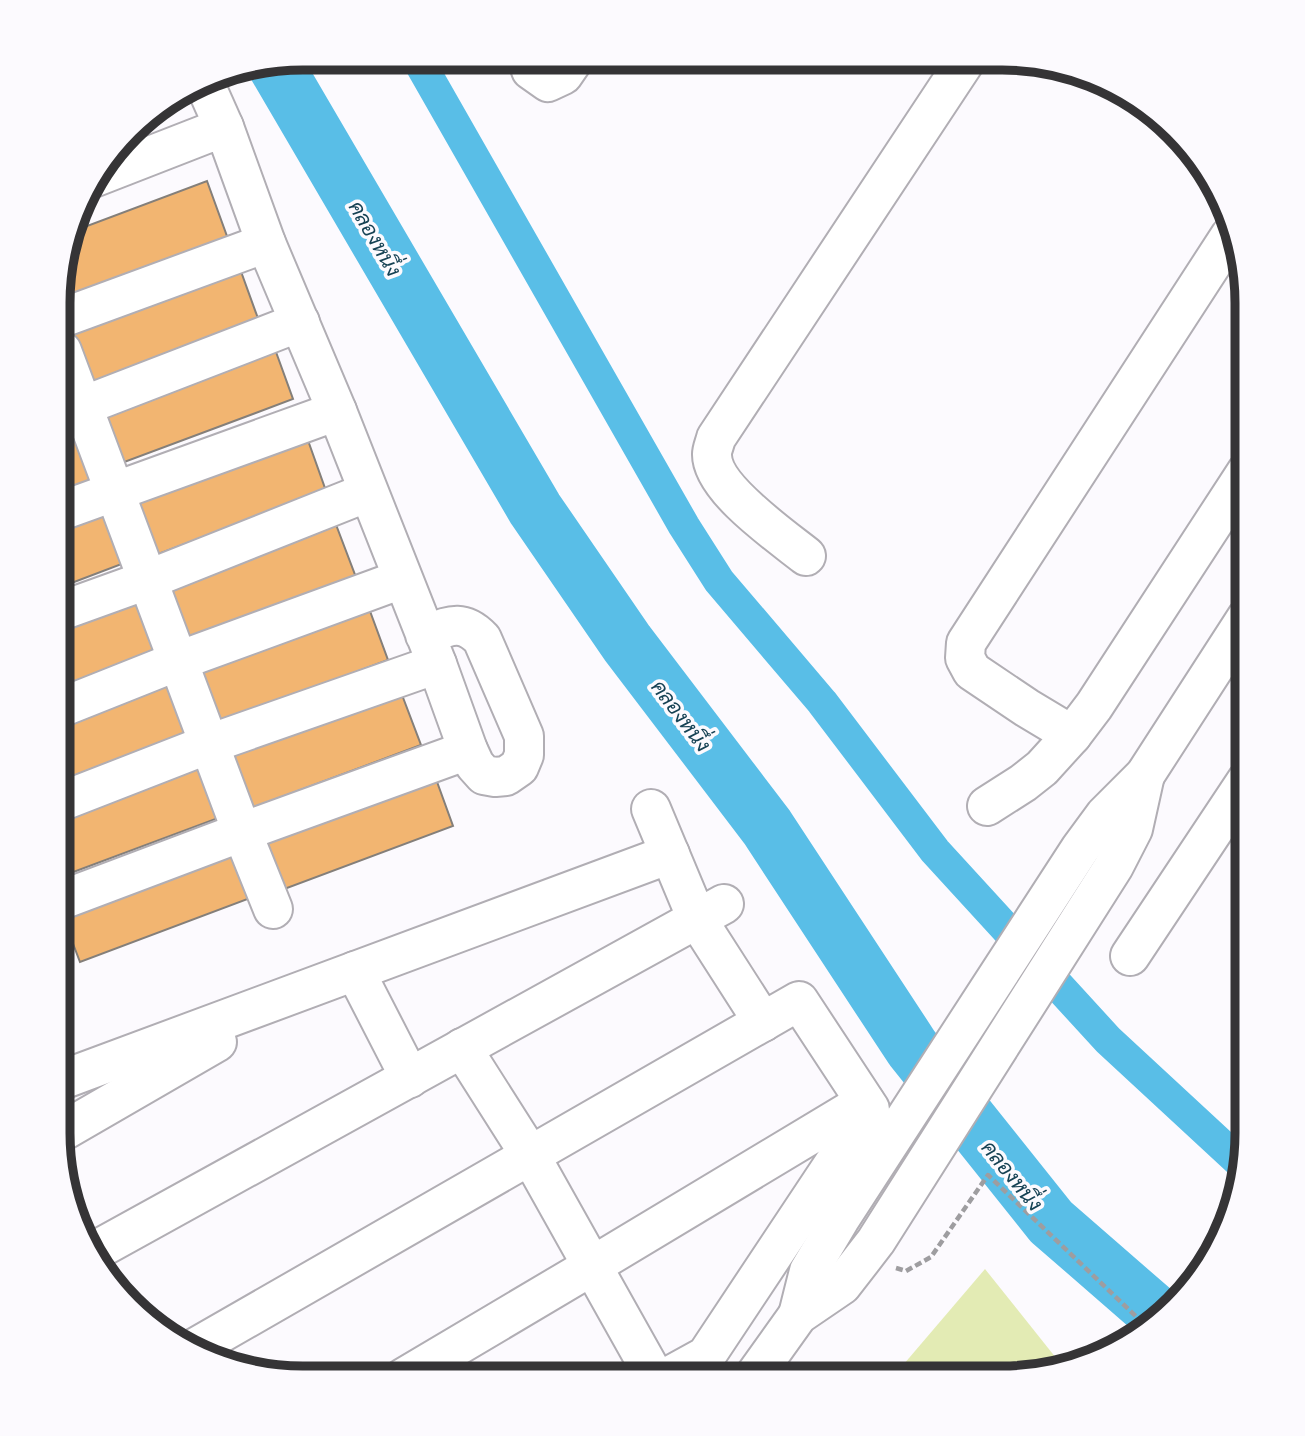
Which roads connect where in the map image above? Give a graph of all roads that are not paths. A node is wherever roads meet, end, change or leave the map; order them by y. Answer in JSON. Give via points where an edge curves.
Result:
{"nodes":[{"id":1,"x":531,"y":70,"type":"edge"},
{"id":2,"x":566,"y":70,"type":"edge"},
{"id":3,"x":959,"y":70,"type":"edge"},
{"id":4,"x":208,"y":91,"type":"edge"},
{"id":5,"x":223,"y":127,"type":"junction"},
{"id":6,"x":111,"y":171,"type":"edge"},
{"id":7,"x":1227,"y":241,"type":"edge"},
{"id":8,"x":266,"y":243,"type":"junction"},
{"id":9,"x":70,"y":315,"type":"edge"},
{"id":10,"x":300,"y":322,"type":"junction"},
{"id":11,"x":72,"y":410,"type":"edge"},
{"id":12,"x":337,"y":411,"type":"junction"},
{"id":13,"x":1235,"y":489,"type":"edge"},
{"id":14,"x":115,"y":491,"type":"junction"},
{"id":15,"x":368,"y":492,"type":"junction"},
{"id":16,"x":70,"y":508,"type":"edge"},
{"id":17,"x":806,"y":556,"type":"dead end"},
{"id":18,"x":402,"y":579,"type":"junction"},
{"id":19,"x":147,"y":580,"type":"junction"},
{"id":20,"x":70,"y":608,"type":"edge"},
{"id":21,"x":1235,"y":636,"type":"edge"},
{"id":22,"x":431,"y":649,"type":"junction"},
{"id":23,"x":178,"y":661,"type":"junction"},
{"id":24,"x":70,"y":704,"type":"edge"},
{"id":25,"x":1072,"y":735,"type":"junction"},
{"id":26,"x":209,"y":744,"type":"junction"},
{"id":27,"x":468,"y":750,"type":"junction"},
{"id":28,"x":1145,"y":775,"type":"junction"},
{"id":29,"x":70,"y":798,"type":"edge"},
{"id":30,"x":1235,"y":798,"type":"edge"},
{"id":31,"x":987,"y":806,"type":"dead end"},
{"id":32,"x":651,"y":809,"type":"dead end"},
{"id":33,"x":242,"y":832,"type":"junction"},
{"id":34,"x":670,"y":855,"type":"junction"},
{"id":35,"x":70,"y":897,"type":"edge"},
{"id":36,"x":273,"y":909,"type":"dead end"},
{"id":37,"x":710,"y":912,"type":"junction"},
{"id":38,"x":1130,"y":956,"type":"dead end"},
{"id":39,"x":355,"y":971,"type":"junction"},
{"id":40,"x":304,"y":990,"type":"junction"},
{"id":41,"x":762,"y":1022,"type":"junction"},
{"id":42,"x":462,"y":1048,"type":"junction"},
{"id":43,"x":70,"y":1077,"type":"edge"},
{"id":44,"x":410,"y":1078,"type":"junction"},
{"id":45,"x":864,"y":1102,"type":"junction"},
{"id":46,"x":70,"y":1127,"type":"edge"},
{"id":47,"x":530,"y":1155,"type":"junction"},
{"id":48,"x":101,"y":1248,"type":"edge"},
{"id":49,"x":592,"y":1266,"type":"junction"},
{"id":50,"x":798,"y":1315,"type":"junction"},
{"id":51,"x":203,"y":1343,"type":"edge"},
{"id":52,"x":423,"y":1366,"type":"edge"},
{"id":53,"x":648,"y":1366,"type":"edge"},
{"id":54,"x":688,"y":1366,"type":"edge"},
{"id":55,"x":762,"y":1366,"type":"edge"}],
"edges":[{"from":1,"to":2,"type":"street","via":[[548,82]]},
{"from":3,"to":17,"type":"street","via":[[716,438],[712,454],[727,489]]},
{"from":4,"to":5,"type":"street"},
{"from":5,"to":6,"type":"street"},
{"from":5,"to":8,"type":"street"},
{"from":7,"to":25,"type":"street","via":[[966,643],[965,658],[972,671]]},
{"from":8,"to":9,"type":"street"},
{"from":8,"to":10,"type":"street"},
{"from":10,"to":11,"type":"street"},
{"from":10,"to":12,"type":"street"},
{"from":11,"to":14,"type":"street"},
{"from":12,"to":14,"type":"street"},
{"from":12,"to":15,"type":"street"},
{"from":13,"to":25,"type":"street"},
{"from":14,"to":16,"type":"street"},
{"from":14,"to":19,"type":"street"},
{"from":15,"to":18,"type":"street"},
{"from":15,"to":19,"type":"street"},
{"from":18,"to":22,"type":"street"},
{"from":18,"to":23,"type":"street"},
{"from":19,"to":20,"type":"street"},
{"from":19,"to":23,"type":"street"},
{"from":21,"to":28,"type":"street"},
{"from":22,"to":26,"type":"street"},
{"from":22,"to":27,"type":"street"},
{"from":22,"to":27,"type":"street","via":[[450,625],[473,630],[482,639],[524,736],[524,755],[506,776],[484,775]]},
{"from":23,"to":24,"type":"street"},
{"from":23,"to":26,"type":"street"},
{"from":25,"to":31,"type":"street","via":[[1042,768]]},
{"from":26,"to":29,"type":"street"},
{"from":26,"to":33,"type":"street"},
{"from":27,"to":33,"type":"street"},
{"from":28,"to":50,"type":"street","via":[[1105,814],[1080,849],[840,1219],[809,1270]]},
{"from":28,"to":50,"type":"street","via":[[1133,829],[1114,866],[869,1251],[842,1284]]},
{"from":30,"to":38,"type":"street"},
{"from":32,"to":34,"type":"street"},
{"from":33,"to":35,"type":"street"},
{"from":33,"to":36,"type":"street"},
{"from":34,"to":37,"type":"street"},
{"from":34,"to":39,"type":"street"},
{"from":37,"to":41,"type":"street"},
{"from":37,"to":42,"type":"street"},
{"from":39,"to":40,"type":"street"},
{"from":39,"to":44,"type":"street"},
{"from":40,"to":43,"type":"street"},
{"from":40,"to":46,"type":"street"},
{"from":41,"to":45,"type":"street","via":[[799,1001]]},
{"from":41,"to":47,"type":"street"},
{"from":42,"to":44,"type":"street"},
{"from":42,"to":47,"type":"street"},
{"from":44,"to":48,"type":"street"},
{"from":45,"to":49,"type":"street"},
{"from":45,"to":54,"type":"street","via":[[870,1109],[706,1356]]},
{"from":47,"to":49,"type":"street"},
{"from":47,"to":51,"type":"street"},
{"from":49,"to":52,"type":"street"},
{"from":49,"to":53,"type":"street"},
{"from":50,"to":55,"type":"street"}]}
